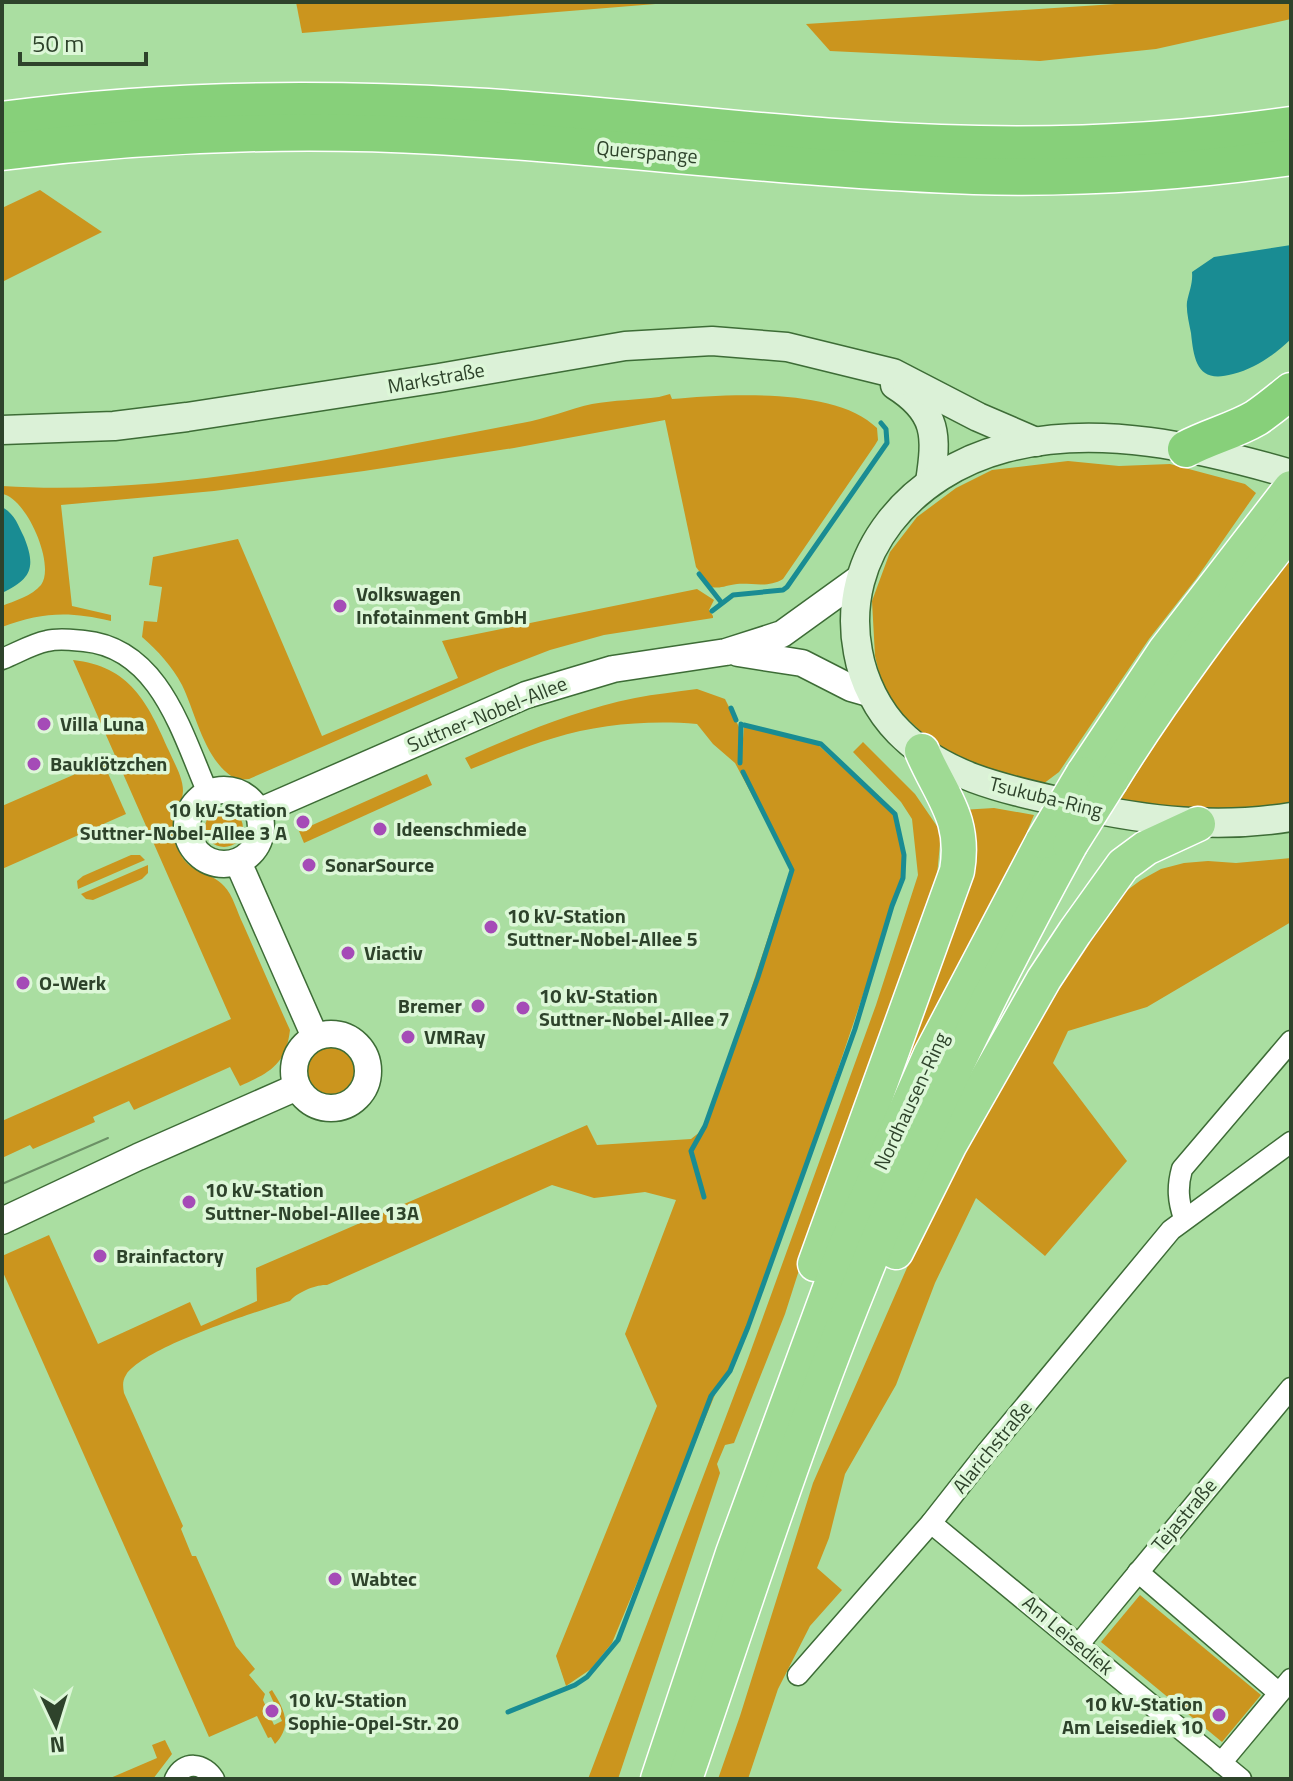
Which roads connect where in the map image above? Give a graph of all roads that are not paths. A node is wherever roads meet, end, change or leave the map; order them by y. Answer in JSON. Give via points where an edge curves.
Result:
{"nodes":[{"id":1,"x":2,"y":120,"type":"edge"},
{"id":2,"x":1291,"y":125,"type":"edge"},
{"id":3,"x":2,"y":152,"type":"edge"},
{"id":4,"x":1291,"y":157,"type":"edge"},
{"id":5,"x":868,"y":367,"type":"junction"},
{"id":6,"x":1291,"y":391,"type":"edge"},
{"id":7,"x":2,"y":430,"type":"edge"},
{"id":8,"x":1036,"y":442,"type":"junction"},
{"id":9,"x":1186,"y":449,"type":"junction"},
{"id":10,"x":1291,"y":474,"type":"edge"},
{"id":11,"x":930,"y":482,"type":"junction"},
{"id":12,"x":1286,"y":508,"type":"edge"},
{"id":13,"x":861,"y":577,"type":"junction"},
{"id":14,"x":726,"y":652,"type":"junction"},
{"id":15,"x":2,"y":659,"type":"edge"},
{"id":16,"x":872,"y":694,"type":"junction"},
{"id":17,"x":922,"y":751,"type":"junction"},
{"id":18,"x":208,"y":793,"type":"junction"},
{"id":19,"x":258,"y":812,"type":"junction"},
{"id":20,"x":1291,"y":817,"type":"edge"},
{"id":21,"x":1198,"y":824,"type":"junction"},
{"id":22,"x":1057,"y":843,"type":"junction"},
{"id":23,"x":238,"y":862,"type":"junction"},
{"id":24,"x":315,"y":1037,"type":"junction"},
{"id":25,"x":1291,"y":1041,"type":"edge"},
{"id":26,"x":297,"y":1087,"type":"junction"},
{"id":27,"x":1291,"y":1142,"type":"edge"},
{"id":28,"x":1184,"y":1218,"type":"junction"},
{"id":29,"x":2,"y":1221,"type":"edge"},
{"id":30,"x":1291,"y":1388,"type":"edge"},
{"id":31,"x":779,"y":1502,"type":"junction"},
{"id":32,"x":931,"y":1523,"type":"junction"},
{"id":33,"x":733,"y":1553,"type":"junction"},
{"id":34,"x":1138,"y":1572,"type":"junction"},
{"id":35,"x":1079,"y":1644,"type":"junction"},
{"id":36,"x":798,"y":1675,"type":"dead end"},
{"id":37,"x":1285,"y":1686,"type":"edge"},
{"id":38,"x":1221,"y":1763,"type":"junction"},
{"id":39,"x":175,"y":1779,"type":"edge"},
{"id":40,"x":214,"y":1779,"type":"edge"},
{"id":41,"x":658,"y":1779,"type":"edge"},
{"id":42,"x":685,"y":1779,"type":"edge"},
{"id":43,"x":1241,"y":1779,"type":"edge"}],
"edges":[{"from":1,"to":2,"type":"highway","name":"Querspange","via":[[140,106],[393,102],[863,139],[1014,145],[1150,141]]},
{"from":3,"to":4,"type":"highway","name":"Querspange","via":[[140,137],[309,132],[523,141],[976,176],[1142,172]]},
{"from":5,"to":7,"type":"main road","name":"Markstraße","via":[[787,347],[670,342],[187,417]]},
{"from":5,"to":8,"type":"main road","name":"Markstraße","via":[[893,373]]},
{"from":5,"to":11,"type":"main road","name":"Markstraße","via":[[908,393],[932,422]]},
{"from":6,"to":9,"type":"highway","via":[[1254,419]]},
{"from":8,"to":9,"type":"main road","name":"Tsukuba-Ring","via":[[1125,440]]},
{"from":8,"to":11,"type":"main road","name":"Tsukuba-Ring","via":[[976,457]]},
{"from":9,"to":10,"type":"main road","name":"Tsukuba-Ring"},
{"from":11,"to":13,"type":"main road","name":"Tsukuba-Ring","via":[[890,519]]},
{"from":12,"to":22,"type":"highway","name":"Nordhausen-Ring","bridge":true,"via":[[1184,670],[1145,725],[1097,777]]},
{"from":13,"to":14,"type":"street","name":"Suttner-Nobel-Allee","via":[[794,628]]},
{"from":13,"to":16,"type":"main road","name":"Tsukuba-Ring","via":[[854,632]]},
{"from":14,"to":16,"type":"street","name":"Suttner-Nobel-Allee","via":[[802,663]]},
{"from":14,"to":19,"type":"street","name":"Suttner-Nobel-Allee","via":[[613,669],[540,690]]},
{"from":15,"to":18,"type":"street","via":[[49,640],[94,642],[120,651],[154,678]]},
{"from":16,"to":17,"type":"main road","name":"Tsukuba-Ring","via":[[898,731]]},
{"from":17,"to":21,"type":"main road","name":"Tsukuba-Ring","via":[[989,785],[1116,814]]},
{"from":17,"to":33,"type":"highway","via":[[955,817],[957,871],[811,1277]]},
{"from":18,"to":19,"type":"street","via":[[237,792]]},
{"from":18,"to":23,"type":"street","via":[[187,820],[190,843],[205,860]]},
{"from":19,"to":23,"type":"street","via":[[256,847]]},
{"from":20,"to":21,"type":"main road","name":"Tsukuba-Ring"},
{"from":21,"to":31,"type":"highway","via":[[1123,865],[1044,979],[917,1208]]},
{"from":22,"to":31,"type":"highway","name":"Nordhausen-Ring","via":[[900,1187]]},
{"from":22,"to":33,"type":"highway","name":"Nordhausen-Ring","via":[[931,1054],[844,1250]]},
{"from":23,"to":24,"type":"street"},
{"from":24,"to":26,"type":"street","via":[[296,1057]]},
{"from":24,"to":26,"type":"street","via":[[335,1033],[353,1041],[365,1056],[366,1085],[354,1100],[336,1108],[317,1106]]},
{"from":25,"to":28,"type":"street","via":[[1182,1169],[1178,1201]]},
{"from":26,"to":29,"type":"street"},
{"from":27,"to":28,"type":"street","name":"Alarichstraße"},
{"from":28,"to":32,"type":"street","name":"Alarichstraße"},
{"from":30,"to":34,"type":"street","name":"Tejastraße"},
{"from":31,"to":42,"type":"highway","name":"Nordhausen-Ring"},
{"from":32,"to":35,"type":"street","name":"Am Leisediek"},
{"from":32,"to":36,"type":"street","name":"Alarichstraße"},
{"from":33,"to":41,"type":"highway","name":"Nordhausen-Ring"},
{"from":34,"to":35,"type":"street","name":"Tejastraße"},
{"from":34,"to":37,"type":"street"},
{"from":35,"to":38,"type":"street","name":"Am Leisediek"},
{"from":37,"to":38,"type":"street"},
{"from":38,"to":43,"type":"street","name":"Am Leisediek"},
{"from":39,"to":40,"type":"street","via":[[187,1767],[198,1766]]}]}
